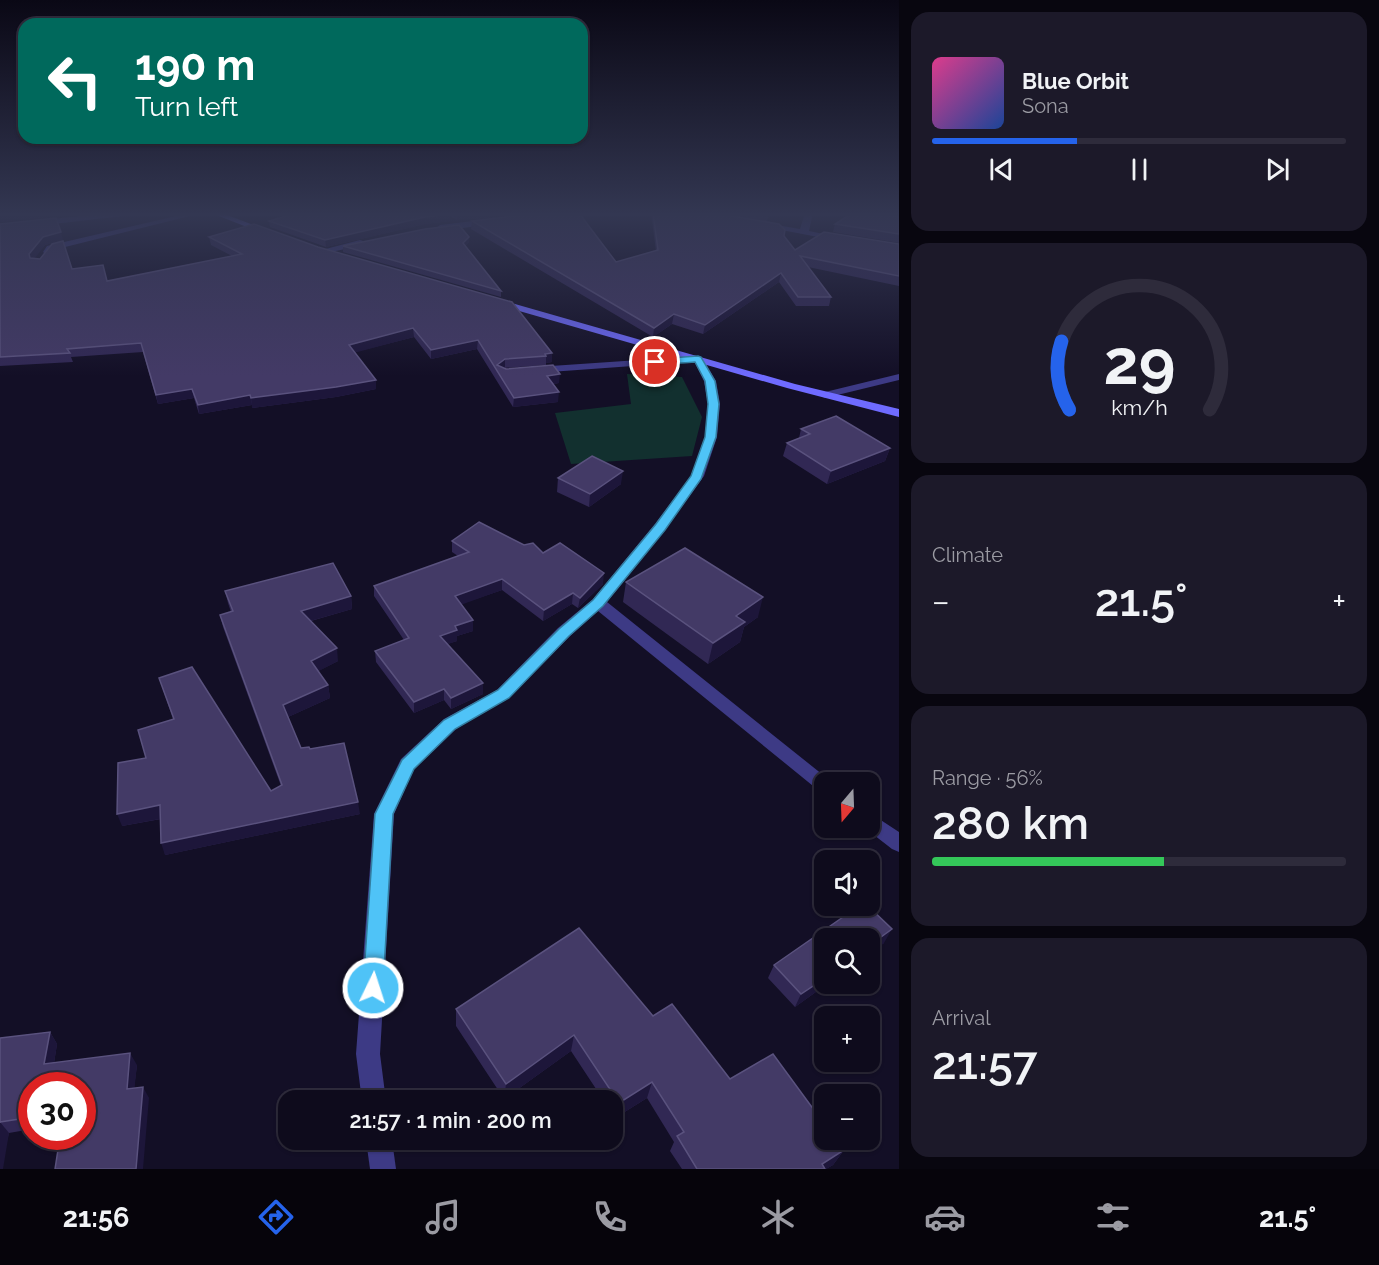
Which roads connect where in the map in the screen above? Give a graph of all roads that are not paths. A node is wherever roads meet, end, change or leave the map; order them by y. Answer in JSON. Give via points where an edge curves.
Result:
{"nodes":[{"id":1,"x":491,"y":300,"type":"edge"},
{"id":2,"x":698,"y":359,"type":"junction"},
{"id":3,"x":528,"y":371,"type":"edge"},
{"id":4,"x":899,"y":377,"type":"edge"},
{"id":5,"x":825,"y":395,"type":"junction"},
{"id":6,"x":899,"y":413,"type":"edge"},
{"id":7,"x":598,"y":603,"type":"junction"},
{"id":8,"x":814,"y":777,"type":"edge"},
{"id":9,"x":880,"y":828,"type":"edge"},
{"id":10,"x":899,"y":843,"type":"edge"},
{"id":11,"x":373,"y":1090,"type":"edge"},
{"id":12,"x":380,"y":1150,"type":"edge"},
{"id":13,"x":383,"y":1169,"type":"edge"}],
"edges":[{"from":1,"to":2,"type":"street"},
{"from":2,"to":3,"type":"street"},
{"from":2,"to":5,"type":"street"},
{"from":2,"to":7,"type":"street","via":[[710,381],[714,404],[711,437],[697,476]]},
{"from":4,"to":5,"type":"street"},
{"from":5,"to":6,"type":"street"},
{"from":7,"to":8,"type":"street"},
{"from":7,"to":11,"type":"street","via":[[503,694],[450,724],[407,764],[384,814],[368,1054]]},
{"from":9,"to":10,"type":"street"},
{"from":12,"to":13,"type":"street"}]}
